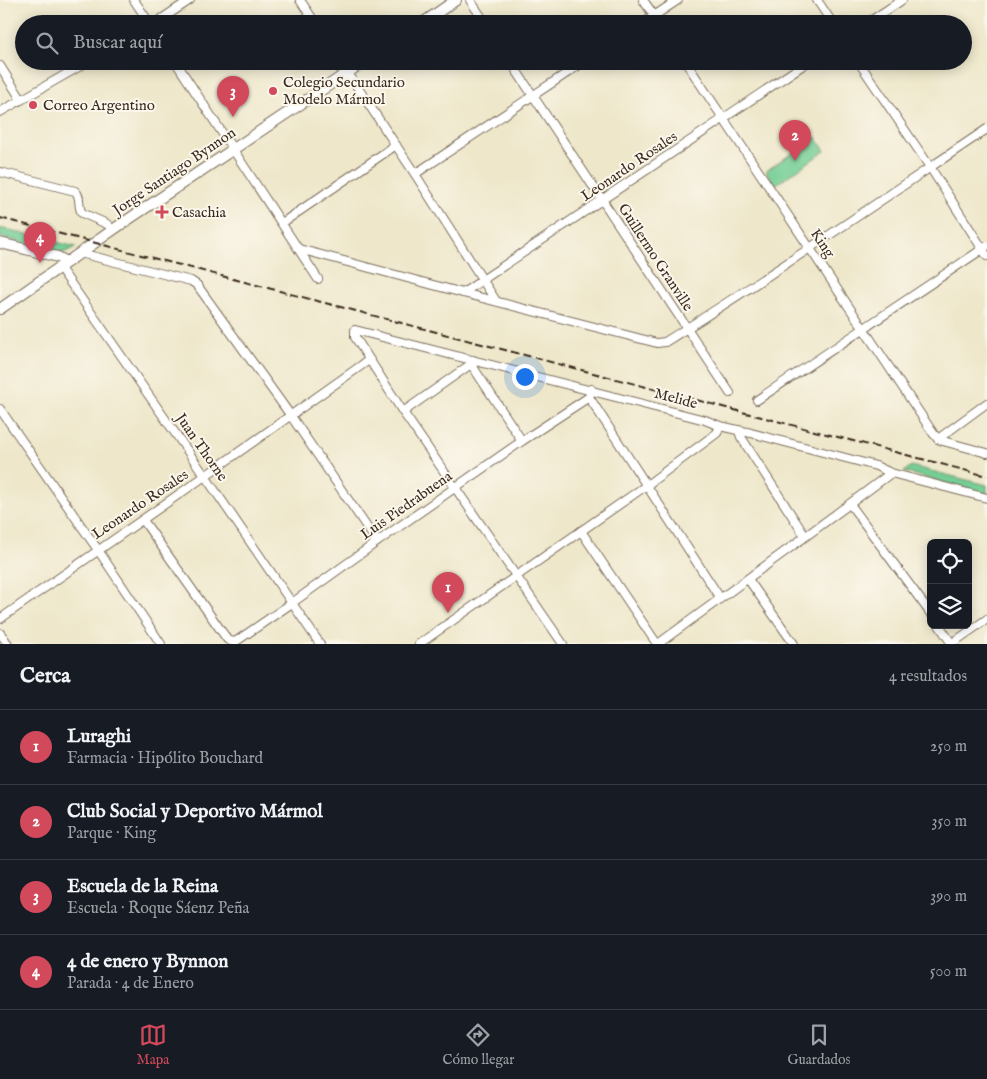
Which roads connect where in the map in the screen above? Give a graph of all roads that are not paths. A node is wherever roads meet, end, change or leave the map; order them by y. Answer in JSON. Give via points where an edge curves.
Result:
{"nodes":[{"id":1,"x":134,"y":0,"type":"edge"},
{"id":2,"x":190,"y":0,"type":"edge"},
{"id":3,"x":300,"y":0,"type":"edge"},
{"id":4,"x":456,"y":0,"type":"edge"},
{"id":5,"x":470,"y":0,"type":"edge"},
{"id":6,"x":643,"y":0,"type":"edge"},
{"id":7,"x":678,"y":0,"type":"edge"},
{"id":8,"x":817,"y":0,"type":"edge"},
{"id":9,"x":902,"y":0,"type":"edge"},
{"id":10,"x":144,"y":15,"type":"edge"},
{"id":11,"x":168,"y":15,"type":"edge"},
{"id":12,"x":310,"y":15,"type":"edge"},
{"id":13,"x":434,"y":15,"type":"edge"},
{"id":14,"x":480,"y":15,"type":"edge"},
{"id":15,"x":653,"y":15,"type":"edge"},
{"id":16,"x":656,"y":15,"type":"edge"},
{"id":17,"x":826,"y":15,"type":"edge"},
{"id":18,"x":880,"y":15,"type":"edge"},
{"id":19,"x":0,"y":66,"type":"edge"},
{"id":20,"x":73,"y":70,"type":"edge"},
{"id":21,"x":181,"y":70,"type":"edge"},
{"id":22,"x":346,"y":70,"type":"edge"},
{"id":23,"x":352,"y":70,"type":"edge"},
{"id":24,"x":516,"y":70,"type":"edge"},
{"id":25,"x":572,"y":70,"type":"edge"},
{"id":26,"x":691,"y":70,"type":"edge"},
{"id":27,"x":795,"y":70,"type":"edge"},
{"id":28,"x":864,"y":70,"type":"edge"},
{"id":29,"x":348,"y":73,"type":"junction"},
{"id":30,"x":533,"y":96,"type":"junction"},
{"id":31,"x":21,"y":99,"type":"junction"},
{"id":32,"x":0,"y":112,"type":"edge"},
{"id":33,"x":723,"y":118,"type":"junction"},
{"id":34,"x":987,"y":129,"type":"edge"},
{"id":35,"x":396,"y":145,"type":"junction"},
{"id":36,"x":234,"y":150,"type":"junction"},
{"id":37,"x":930,"y":167,"type":"junction"},
{"id":38,"x":0,"y":172,"type":"edge"},
{"id":39,"x":415,"y":174,"type":"junction"},
{"id":40,"x":603,"y":200,"type":"junction"},
{"id":41,"x":282,"y":223,"type":"junction"},
{"id":42,"x":113,"y":230,"type":"junction"},
{"id":43,"x":0,"y":243,"type":"edge"},
{"id":44,"x":810,"y":248,"type":"junction"},
{"id":45,"x":300,"y":249,"type":"junction"},
{"id":46,"x":985,"y":250,"type":"edge"},
{"id":47,"x":80,"y":253,"type":"junction"},
{"id":48,"x":64,"y":265,"type":"junction"},
{"id":49,"x":318,"y":279,"type":"dead end"},
{"id":50,"x":483,"y":279,"type":"junction"},
{"id":51,"x":463,"y":293,"type":"junction"},
{"id":52,"x":496,"y":301,"type":"junction"},
{"id":53,"x":0,"y":309,"type":"edge"},
{"id":54,"x":687,"y":329,"type":"junction"},
{"id":55,"x":864,"y":329,"type":"junction"},
{"id":56,"x":370,"y":360,"type":"junction"},
{"id":57,"x":472,"y":362,"type":"junction"},
{"id":58,"x":590,"y":393,"type":"junction"},
{"id":59,"x":730,"y":393,"type":"dead end"},
{"id":60,"x":757,"y":400,"type":"dead end"},
{"id":61,"x":987,"y":403,"type":"edge"},
{"id":62,"x":0,"y":409,"type":"edge"},
{"id":63,"x":403,"y":412,"type":"junction"},
{"id":64,"x":291,"y":416,"type":"junction"},
{"id":65,"x":720,"y":426,"type":"junction"},
{"id":66,"x":739,"y":431,"type":"junction"},
{"id":67,"x":938,"y":439,"type":"junction"},
{"id":68,"x":522,"y":441,"type":"junction"},
{"id":69,"x":987,"y":453,"type":"edge"},
{"id":70,"x":891,"y":473,"type":"junction"},
{"id":71,"x":205,"y":476,"type":"junction"},
{"id":72,"x":647,"y":485,"type":"junction"},
{"id":73,"x":455,"y":488,"type":"junction"},
{"id":74,"x":987,"y":498,"type":"edge"},
{"id":75,"x":850,"y":504,"type":"junction"},
{"id":76,"x":143,"y":520,"type":"junction"},
{"id":77,"x":581,"y":531,"type":"junction"},
{"id":78,"x":805,"y":536,"type":"junction"},
{"id":79,"x":377,"y":542,"type":"junction"},
{"id":80,"x":98,"y":550,"type":"junction"},
{"id":81,"x":515,"y":576,"type":"junction"},
{"id":82,"x":748,"y":579,"type":"junction"},
{"id":83,"x":720,"y":598,"type":"junction"},
{"id":84,"x":292,"y":603,"type":"junction"},
{"id":85,"x":927,"y":609,"type":"edge"},
{"id":86,"x":0,"y":619,"type":"edge"},
{"id":87,"x":987,"y":619,"type":"edge"},
{"id":88,"x":942,"y":629,"type":"edge"},
{"id":89,"x":0,"y":633,"type":"edge"},
{"id":90,"x":8,"y":644,"type":"edge"},
{"id":91,"x":162,"y":644,"type":"edge"},
{"id":92,"x":320,"y":644,"type":"edge"},
{"id":93,"x":419,"y":644,"type":"edge"},
{"id":94,"x":563,"y":644,"type":"edge"},
{"id":95,"x":658,"y":644,"type":"edge"},
{"id":96,"x":794,"y":644,"type":"edge"},
{"id":97,"x":952,"y":644,"type":"edge"}],
"edges":[{"from":1,"to":10,"type":"street"},
{"from":2,"to":11,"type":"street"},
{"from":3,"to":12,"type":"street"},
{"from":4,"to":13,"type":"street"},
{"from":5,"to":14,"type":"street"},
{"from":6,"to":15,"type":"street"},
{"from":7,"to":16,"type":"street"},
{"from":8,"to":17,"type":"street"},
{"from":9,"to":18,"type":"street"},
{"from":19,"to":31,"type":"street"},
{"from":20,"to":31,"type":"street"},
{"from":21,"to":36,"type":"street"},
{"from":22,"to":29,"type":"street"},
{"from":23,"to":29,"type":"street","name":"Jorge Santiago Bynnon"},
{"from":24,"to":30,"type":"street","name":"Guillermo Granville"},
{"from":25,"to":30,"type":"street"},
{"from":26,"to":33,"type":"street","name":"King"},
{"from":27,"to":33,"type":"street","name":"Leonardo Rosales"},
{"from":28,"to":37,"type":"street"},
{"from":29,"to":35,"type":"street"},
{"from":29,"to":36,"type":"street","name":"Jorge Santiago Bynnon"},
{"from":30,"to":39,"type":"street"},
{"from":30,"to":40,"type":"street","name":"Guillermo Granville"},
{"from":31,"to":32,"type":"street"},
{"from":33,"to":40,"type":"street","name":"Leonardo Rosales"},
{"from":33,"to":44,"type":"street","name":"King"},
{"from":34,"to":37,"type":"street"},
{"from":35,"to":39,"type":"street"},
{"from":35,"to":41,"type":"street"},
{"from":36,"to":41,"type":"street"},
{"from":36,"to":42,"type":"street","name":"Jorge Santiago Bynnon"},
{"from":37,"to":44,"type":"street"},
{"from":37,"to":46,"type":"street"},
{"from":38,"to":42,"type":"street","via":[[75,191],[82,213]]},
{"from":39,"to":50,"type":"street"},
{"from":40,"to":50,"type":"street","name":"Leonardo Rosales"},
{"from":40,"to":54,"type":"street","name":"Guillermo Granville"},
{"from":41,"to":45,"type":"street"},
{"from":42,"to":47,"type":"street","name":"Jorge Santiago Bynnon"},
{"from":43,"to":48,"type":"street","via":[[58,257]]},
{"from":44,"to":54,"type":"street"},
{"from":44,"to":55,"type":"street","name":"King"},
{"from":45,"to":49,"type":"street"},
{"from":45,"to":51,"type":"street"},
{"from":46,"to":55,"type":"street"},
{"from":47,"to":48,"type":"street","name":"Jorge Santiago Bynnon"},
{"from":47,"to":64,"type":"street","via":[[196,285]]},
{"from":48,"to":53,"type":"street","name":"Jorge Santiago Bynnon"},
{"from":48,"to":71,"type":"street","name":"Juan Thorne"},
{"from":50,"to":51,"type":"street","name":"Leonardo Rosales"},
{"from":50,"to":52,"type":"street"},
{"from":51,"to":52,"type":"street"},
{"from":52,"to":54,"type":"street","via":[[657,343]]},
{"from":54,"to":59,"type":"street","name":"Guillermo Granville"},
{"from":55,"to":60,"type":"street"},
{"from":55,"to":67,"type":"street","name":"King"},
{"from":56,"to":57,"type":"street","name":"Melide","via":[[355,337],[355,330]]},
{"from":56,"to":63,"type":"street"},
{"from":56,"to":64,"type":"street","name":"Leonardo Rosales"},
{"from":57,"to":58,"type":"street","name":"Melide"},
{"from":57,"to":63,"type":"street"},
{"from":57,"to":68,"type":"street"},
{"from":58,"to":65,"type":"street","name":"Melide"},
{"from":58,"to":68,"type":"street","name":"Luis Piedrabuena"},
{"from":58,"to":72,"type":"street"},
{"from":61,"to":67,"type":"street"},
{"from":62,"to":80,"type":"street"},
{"from":63,"to":73,"type":"street"},
{"from":64,"to":71,"type":"street","name":"Leonardo Rosales"},
{"from":64,"to":79,"type":"street"},
{"from":65,"to":66,"type":"street","name":"Melide"},
{"from":65,"to":72,"type":"street","via":[[717,433]]},
{"from":66,"to":70,"type":"street","name":"Melide","via":[[876,466]]},
{"from":66,"to":78,"type":"street"},
{"from":67,"to":69,"type":"street"},
{"from":68,"to":73,"type":"street","name":"Luis Piedrabuena"},
{"from":70,"to":74,"type":"street","name":"Melide"},
{"from":70,"to":75,"type":"street"},
{"from":71,"to":76,"type":"street","name":"Leonardo Rosales"},
{"from":71,"to":84,"type":"street","name":"Juan Thorne"},
{"from":72,"to":77,"type":"street"},
{"from":72,"to":83,"type":"street"},
{"from":73,"to":79,"type":"street","name":"Luis Piedrabuena"},
{"from":73,"to":81,"type":"street"},
{"from":75,"to":78,"type":"street"},
{"from":75,"to":85,"type":"street"},
{"from":76,"to":80,"type":"street","name":"Leonardo Rosales"},
{"from":76,"to":84,"type":"street","name":"Luis Piedrabuena","via":[[230,641],[235,642]]},
{"from":77,"to":81,"type":"street"},
{"from":77,"to":95,"type":"street"},
{"from":78,"to":82,"type":"street"},
{"from":79,"to":84,"type":"street","name":"Luis Piedrabuena"},
{"from":80,"to":86,"type":"street","name":"Leonardo Rosales"},
{"from":80,"to":91,"type":"street"},
{"from":81,"to":93,"type":"street"},
{"from":81,"to":94,"type":"street"},
{"from":82,"to":83,"type":"street"},
{"from":82,"to":96,"type":"street"},
{"from":83,"to":95,"type":"street"},
{"from":84,"to":92,"type":"street","name":"Juan Thorne"},
{"from":87,"to":97,"type":"street"},
{"from":88,"to":97,"type":"street"},
{"from":89,"to":90,"type":"street"}]}
